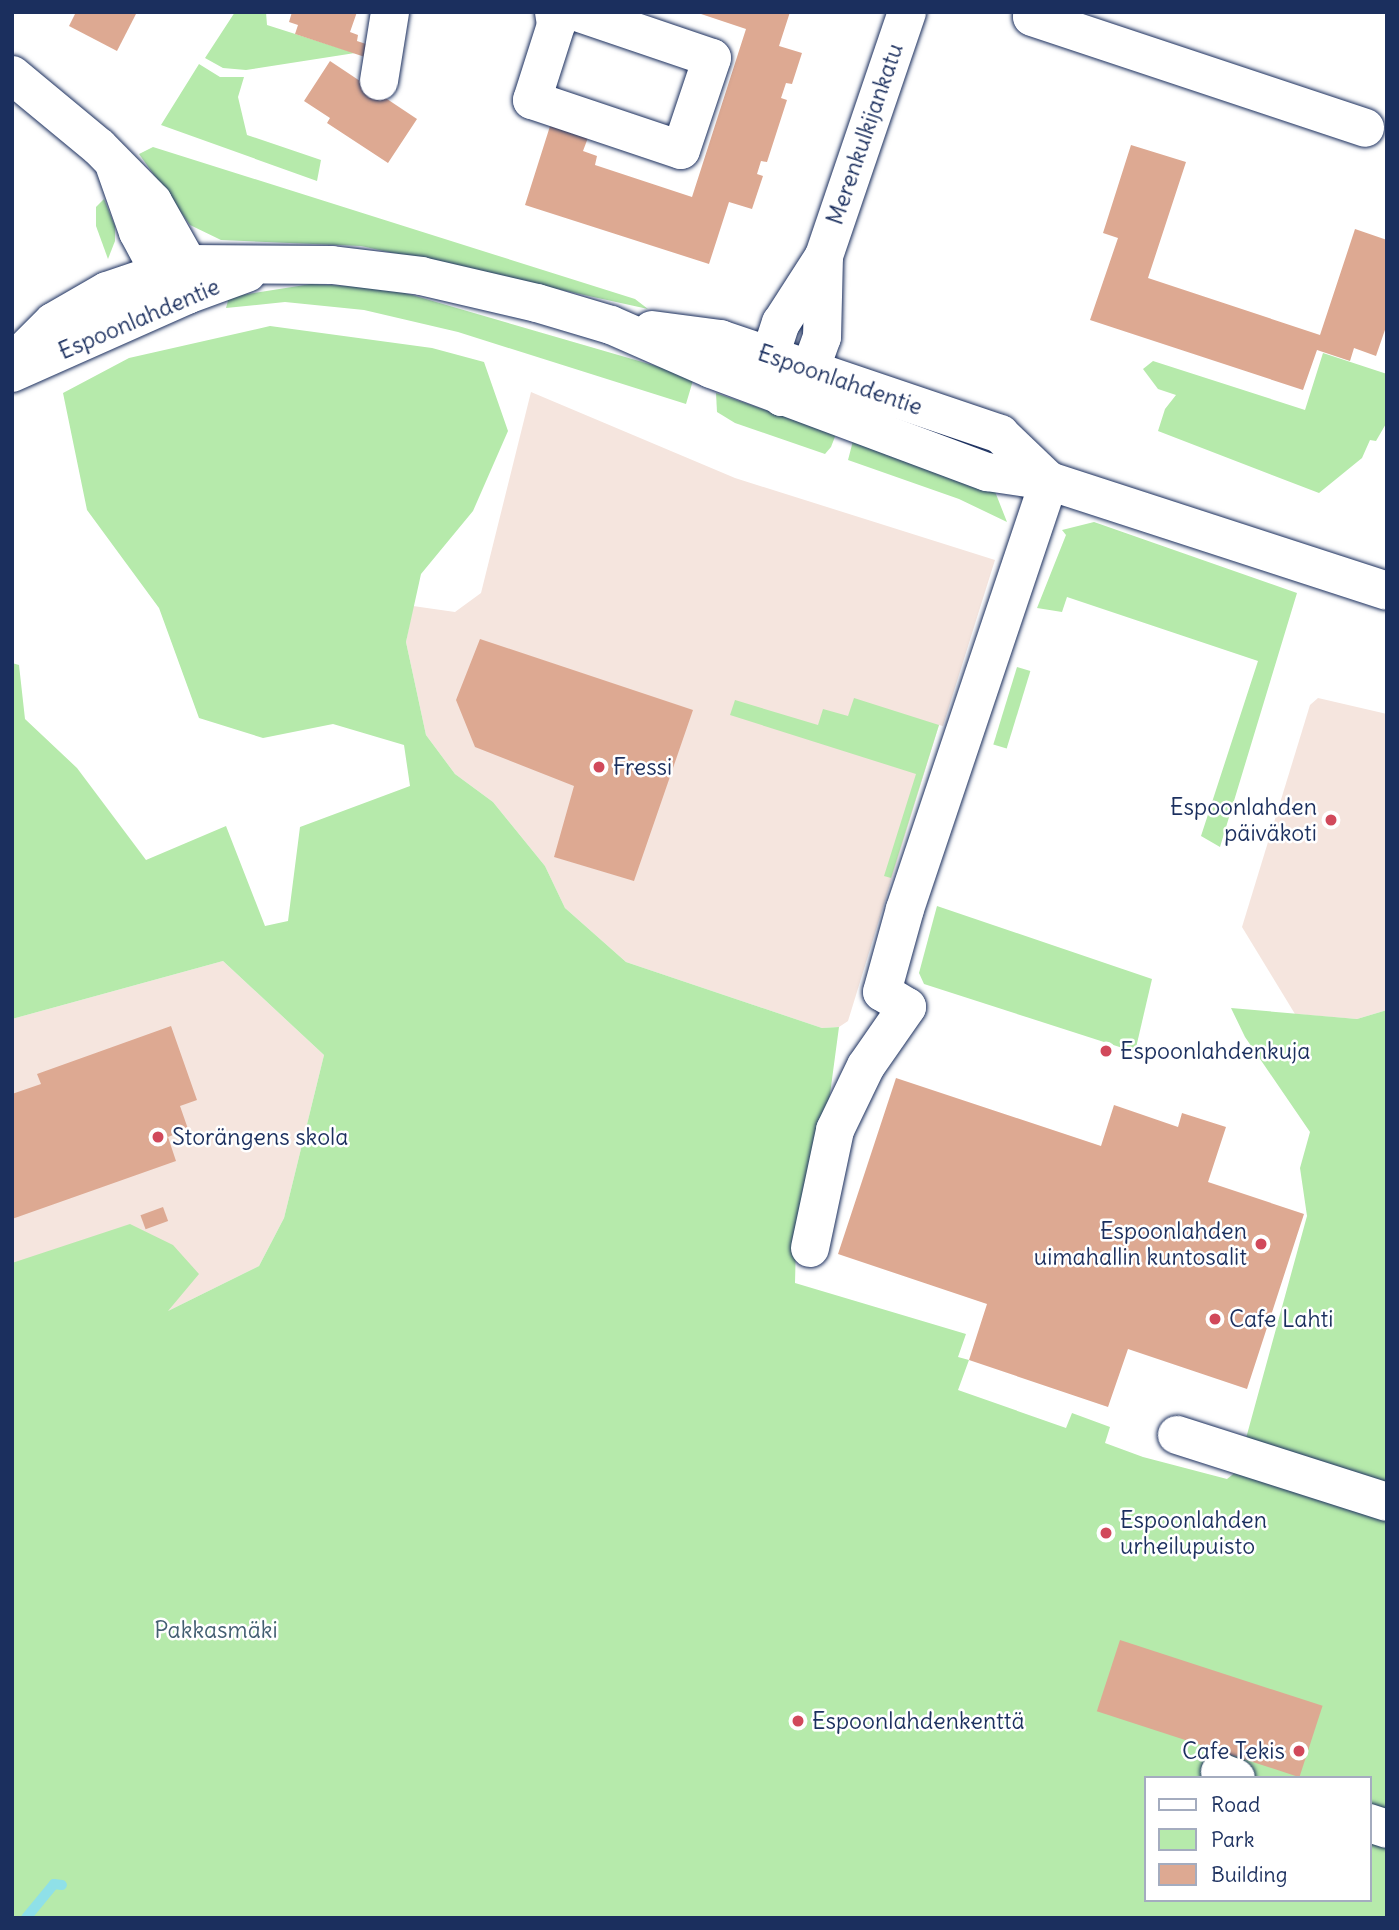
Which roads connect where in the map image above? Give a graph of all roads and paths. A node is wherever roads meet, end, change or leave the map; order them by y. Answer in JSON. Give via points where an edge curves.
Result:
{"nodes":[{"id":1,"x":390,"y":12,"type":"edge"},
{"id":2,"x":554,"y":12,"type":"edge"},
{"id":3,"x":577,"y":12,"type":"edge"},
{"id":4,"x":907,"y":12,"type":"edge"},
{"id":5,"x":1034,"y":12,"type":"edge"},
{"id":6,"x":12,"y":75,"type":"edge"},
{"id":7,"x":379,"y":81,"type":"dead end"},
{"id":8,"x":1365,"y":128,"type":"dead end"},
{"id":9,"x":824,"y":256,"type":"junction"},
{"id":10,"x":178,"y":277,"type":"junction"},
{"id":11,"x":611,"y":325,"type":"junction"},
{"id":12,"x":770,"y":356,"type":"junction"},
{"id":13,"x":12,"y":363,"type":"edge"},
{"id":14,"x":810,"y":370,"type":"junction"},
{"id":15,"x":12,"y":373,"type":"edge"},
{"id":16,"x":782,"y":397,"type":"junction"},
{"id":17,"x":1049,"y":481,"type":"junction"},
{"id":18,"x":1387,"y":591,"type":"edge"},
{"id":19,"x":810,"y":1248,"type":"dead end"},
{"id":20,"x":1177,"y":1435,"type":"dead end"},
{"id":21,"x":1387,"y":1502,"type":"edge"}],
"edges":[{"from":1,"to":7,"type":"street"},
{"from":2,"to":3,"type":"street","via":[[556,25],[532,100],[681,150],[712,58]]},
{"from":4,"to":9,"type":"street","name":"Merenkulkijankatu"},
{"from":5,"to":8,"type":"street","via":[[1032,17]]},
{"from":6,"to":10,"type":"street","via":[[153,202]]},
{"from":9,"to":12,"type":"street","name":"Merenkulkijankatu","via":[[782,323]]},
{"from":9,"to":14,"type":"street","name":"Merenkulkijankatu","via":[[822,337]]},
{"from":10,"to":11,"type":"street","name":"Espoonlahdentie","via":[[332,265],[421,276]]},
{"from":10,"to":13,"type":"street","name":"Espoonlahdentie","via":[[107,291],[53,322]]},
{"from":10,"to":15,"type":"street","name":"Espoonlahdentie"},
{"from":11,"to":12,"type":"street","name":"Espoonlahdentie","via":[[720,339]]},
{"from":11,"to":16,"type":"street","name":"Espoonlahdentie"},
{"from":12,"to":14,"type":"street","name":"Espoonlahdentie"},
{"from":12,"to":16,"type":"street"},
{"from":14,"to":16,"type":"street","name":"Merenkulkijankatu"},
{"from":14,"to":17,"type":"street","name":"Espoonlahdentie","via":[[1000,434]]},
{"from":16,"to":17,"type":"street","name":"Espoonlahdentie","via":[[987,472]]},
{"from":17,"to":18,"type":"street","name":"Espoonlahdentie"},
{"from":17,"to":19,"type":"street","via":[[940,799],[882,992],[907,1006],[866,1066],[835,1130]]},
{"from":20,"to":21,"type":"street"}]}
